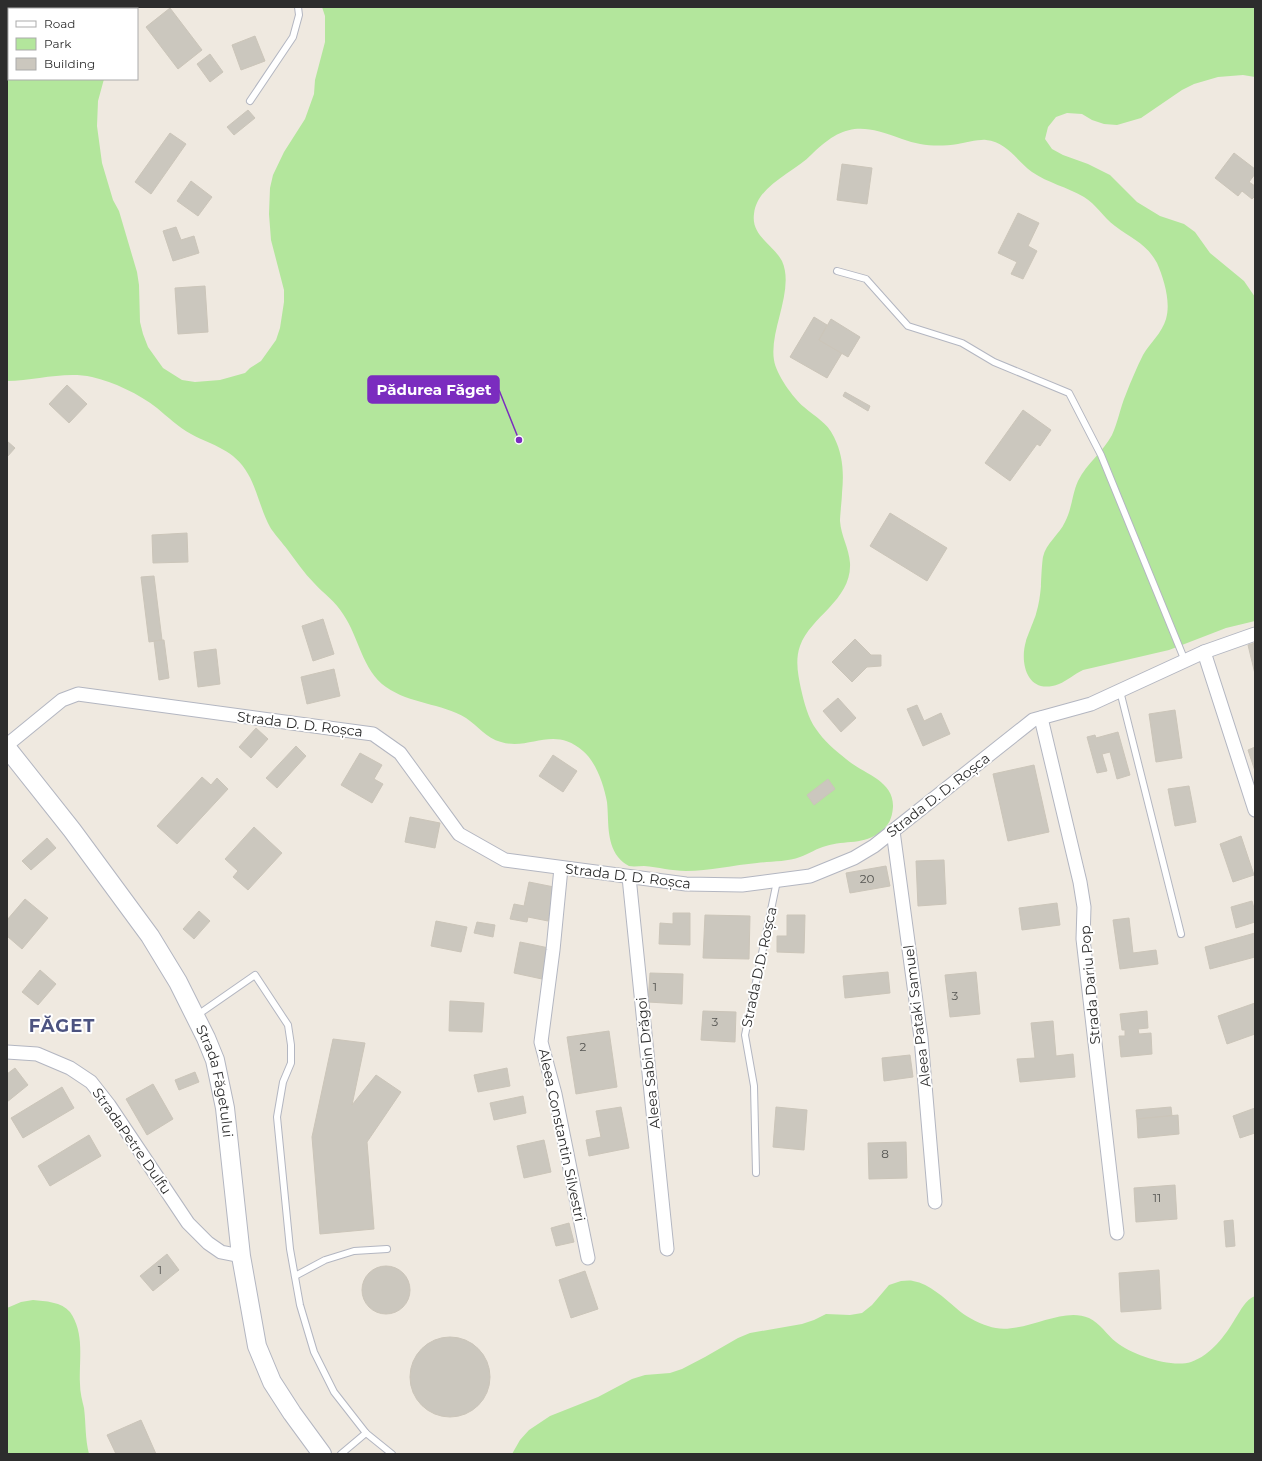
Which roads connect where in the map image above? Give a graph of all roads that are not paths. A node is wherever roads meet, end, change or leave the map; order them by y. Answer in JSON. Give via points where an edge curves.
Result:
{"nodes":[{"id":1,"x":298,"y":7,"type":"edge"},
{"id":2,"x":250,"y":101,"type":"dead end"},
{"id":3,"x":837,"y":271,"type":"dead end"},
{"id":4,"x":1255,"y":634,"type":"edge"},
{"id":5,"x":1204,"y":652,"type":"junction"},
{"id":6,"x":1185,"y":661,"type":"junction"},
{"id":7,"x":1120,"y":691,"type":"junction"},
{"id":8,"x":1041,"y":718,"type":"junction"},
{"id":9,"x":7,"y":745,"type":"edge"},
{"id":10,"x":7,"y":748,"type":"edge"},
{"id":11,"x":1255,"y":810,"type":"edge"},
{"id":12,"x":893,"y":831,"type":"junction"},
{"id":13,"x":561,"y":868,"type":"junction"},
{"id":14,"x":629,"y":877,"type":"junction"},
{"id":15,"x":777,"y":881,"type":"junction"},
{"id":16,"x":1181,"y":934,"type":"dead end"},
{"id":17,"x":196,"y":1016,"type":"junction"},
{"id":18,"x":7,"y":1052,"type":"edge"},
{"id":19,"x":756,"y":1173,"type":"dead end"},
{"id":20,"x":935,"y":1202,"type":"dead end"},
{"id":21,"x":1117,"y":1233,"type":"dead end"},
{"id":22,"x":387,"y":1249,"type":"dead end"},
{"id":23,"x":667,"y":1249,"type":"dead end"},
{"id":24,"x":241,"y":1256,"type":"junction"},
{"id":25,"x":588,"y":1258,"type":"dead end"},
{"id":26,"x":295,"y":1276,"type":"junction"},
{"id":27,"x":366,"y":1433,"type":"junction"},
{"id":28,"x":322,"y":1454,"type":"edge"},
{"id":29,"x":341,"y":1454,"type":"edge"},
{"id":30,"x":392,"y":1454,"type":"edge"}],
"edges":[{"from":1,"to":2,"type":"lane","via":[[299,14],[293,37]]},
{"from":3,"to":6,"type":"lane","via":[[866,279],[908,326],[962,343],[994,362],[1069,393],[1101,456]]},
{"from":4,"to":5,"type":"street","name":"Strada D. D. Roșca"},
{"from":5,"to":6,"type":"street","name":"Strada D. D. Roșca"},
{"from":5,"to":11,"type":"street"},
{"from":6,"to":7,"type":"street","name":"Strada D. D. Roșca"},
{"from":7,"to":8,"type":"street","name":"Strada D. D. Roșca","via":[[1091,704]]},
{"from":7,"to":16,"type":"lane"},
{"from":8,"to":12,"type":"street","name":"Strada D. D. Roșca","via":[[1033,720]]},
{"from":8,"to":21,"type":"street","name":"Strada Dariu Pop","via":[[1083,901],[1083,939]]},
{"from":9,"to":13,"type":"street","name":"Strada D. D. Roșca","via":[[62,700],[78,694],[373,734],[400,753],[459,834],[505,860]]},
{"from":10,"to":17,"type":"main road","name":"Strada Făgetului","via":[[72,830],[150,936]]},
{"from":12,"to":15,"type":"street","name":"Strada D. D. Roșca","via":[[854,858],[810,876]]},
{"from":12,"to":20,"type":"street","name":"Aleea Pataki Samuel","via":[[921,1038]]},
{"from":13,"to":14,"type":"street","name":"Strada D. D. Roșca"},
{"from":13,"to":25,"type":"street","name":"Aleea Constantin Silvestri","via":[[541,1042],[556,1094]]},
{"from":14,"to":15,"type":"street","name":"Strada D. D. Roșca","via":[[686,884],[742,885]]},
{"from":14,"to":23,"type":"street","name":"Aleea Sabin Drăgoi"},
{"from":15,"to":19,"type":"lane","name":"Strada D.D. Roșca","via":[[745,1035],[754,1086]]},
{"from":17,"to":24,"type":"main road","name":"Strada Făgetului","via":[[215,1060],[221,1085]]},
{"from":17,"to":26,"type":"lane","via":[[255,975],[288,1025],[291,1063],[284,1082],[277,1117]]},
{"from":18,"to":24,"type":"street","name":"StradaPetre Dulfu","via":[[37,1054],[70,1068],[91,1082],[188,1223],[221,1252]]},
{"from":22,"to":26,"type":"lane","via":[[354,1251],[325,1260]]},
{"from":24,"to":28,"type":"main road","name":"Strada Făgetului","via":[[257,1346],[272,1382]]},
{"from":26,"to":27,"type":"lane","via":[[300,1305],[314,1352],[334,1392]]},
{"from":27,"to":29,"type":"lane"},
{"from":27,"to":30,"type":"lane"}]}
